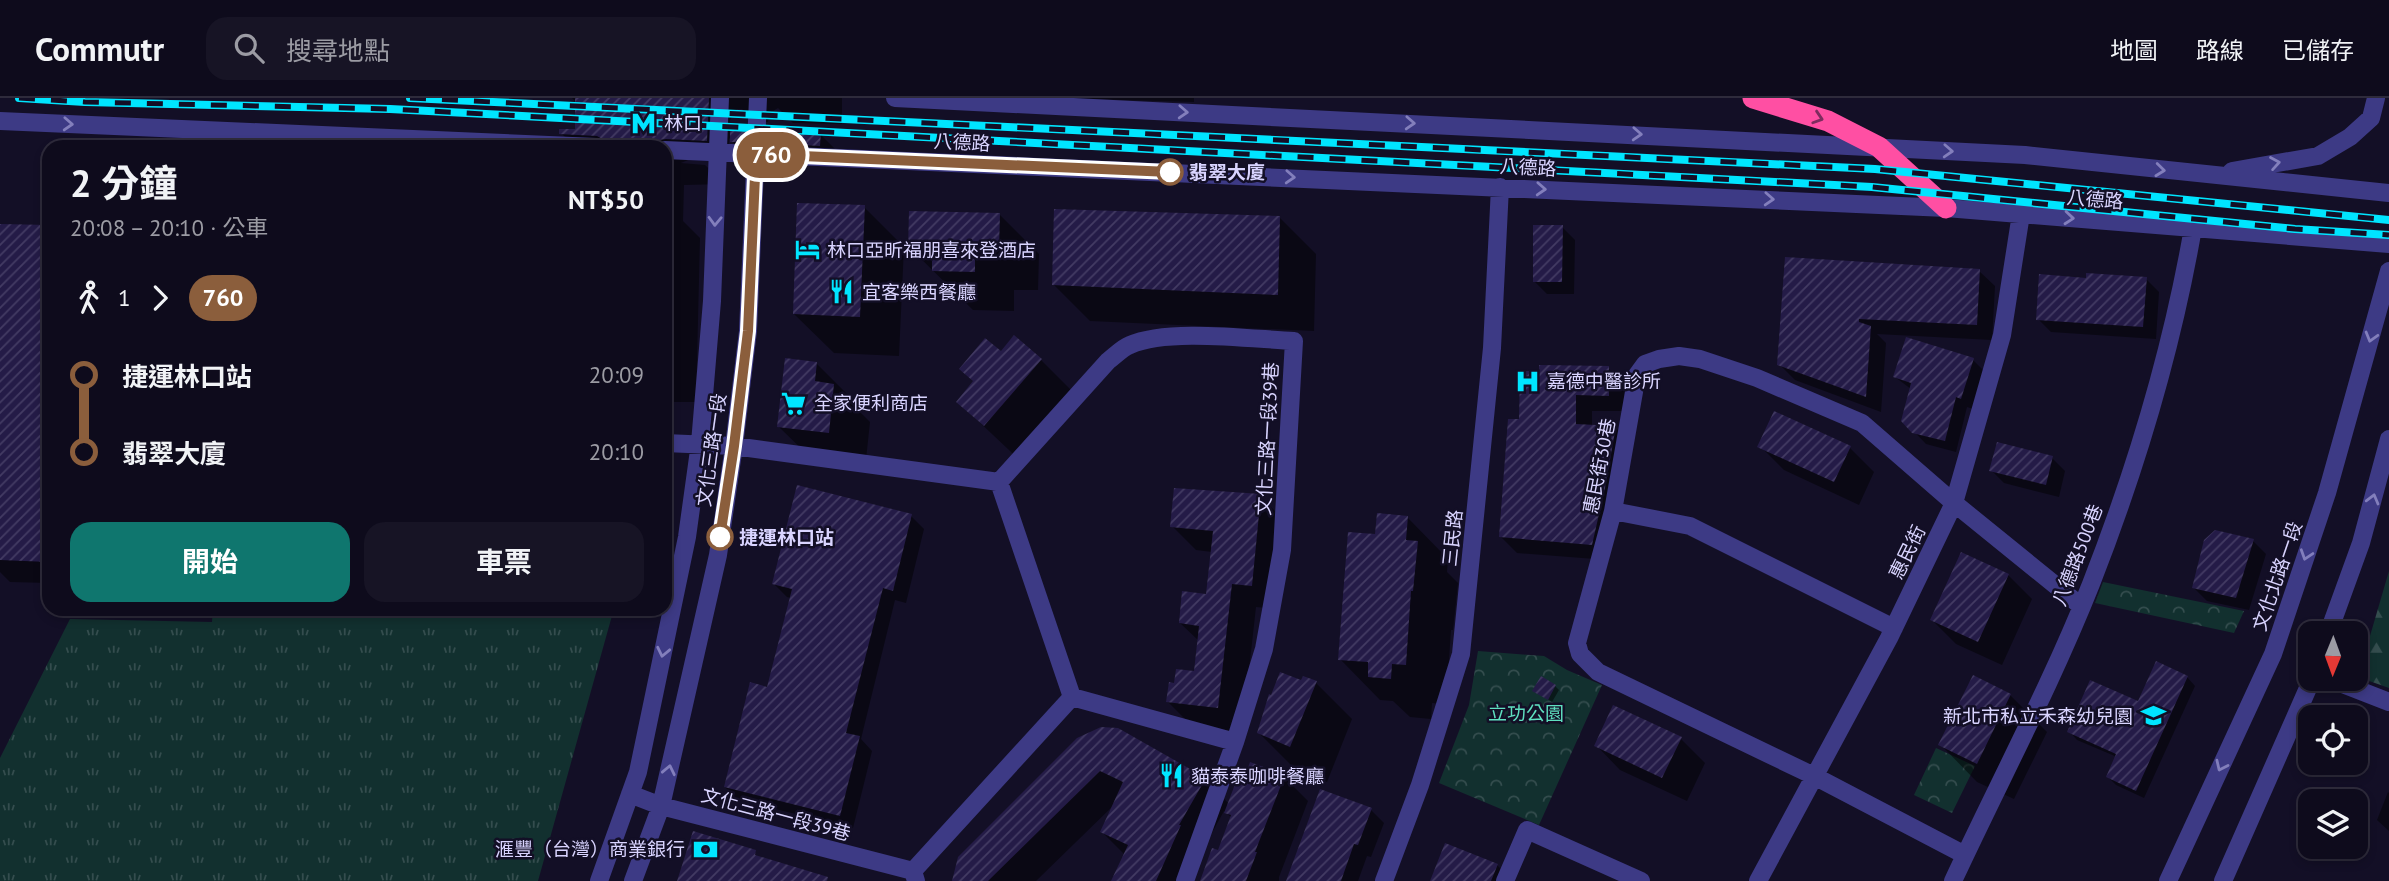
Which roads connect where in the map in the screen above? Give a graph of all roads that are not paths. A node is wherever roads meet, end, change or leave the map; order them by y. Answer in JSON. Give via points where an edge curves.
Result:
{"nodes":[{"id":1,"x":720,"y":98,"type":"edge"},
{"id":2,"x":758,"y":98,"type":"edge"},
{"id":3,"x":894,"y":98,"type":"edge"},
{"id":4,"x":1753,"y":98,"type":"edge"},
{"id":5,"x":2376,"y":98,"type":"edge"},
{"id":6,"x":0,"y":121,"type":"edge"},
{"id":7,"x":406,"y":140,"type":"edge"},
{"id":8,"x":1880,"y":147,"type":"junction"},
{"id":9,"x":672,"y":150,"type":"edge"},
{"id":10,"x":718,"y":152,"type":"junction"},
{"id":11,"x":756,"y":154,"type":"junction"},
{"id":12,"x":2208,"y":175,"type":"junction"},
{"id":13,"x":1500,"y":187,"type":"junction"},
{"id":14,"x":2389,"y":193,"type":"edge"},
{"id":15,"x":1946,"y":208,"type":"junction"},
{"id":16,"x":2021,"y":214,"type":"junction"},
{"id":17,"x":2193,"y":228,"type":"junction"},
{"id":18,"x":2389,"y":244,"type":"edge"},
{"id":19,"x":2389,"y":271,"type":"edge"},
{"id":20,"x":2389,"y":439,"type":"edge"},
{"id":21,"x":672,"y":443,"type":"edge"},
{"id":22,"x":700,"y":443,"type":"junction"},
{"id":23,"x":734,"y":446,"type":"junction"},
{"id":24,"x":999,"y":482,"type":"junction"},
{"id":25,"x":1954,"y":503,"type":"junction"},
{"id":26,"x":1613,"y":511,"type":"junction"},
{"id":27,"x":2081,"y":606,"type":"junction"},
{"id":28,"x":672,"y":609,"type":"edge"},
{"id":29,"x":671,"y":616,"type":"edge"},
{"id":30,"x":2333,"y":621,"type":"edge"},
{"id":31,"x":1894,"y":628,"type":"junction"},
{"id":32,"x":2307,"y":691,"type":"edge"},
{"id":33,"x":2361,"y":691,"type":"edge"},
{"id":34,"x":1072,"y":697,"type":"junction"},
{"id":35,"x":2389,"y":702,"type":"edge"},
{"id":36,"x":1235,"y":742,"type":"junction"},
{"id":37,"x":1814,"y":776,"type":"junction"},
{"id":38,"x":631,"y":794,"type":"junction"},
{"id":39,"x":661,"y":806,"type":"junction"},
{"id":40,"x":1965,"y":855,"type":"junction"},
{"id":41,"x":914,"y":876,"type":"edge"},
{"id":42,"x":598,"y":881,"type":"edge"},
{"id":43,"x":633,"y":881,"type":"edge"},
{"id":44,"x":1185,"y":881,"type":"edge"},
{"id":45,"x":1384,"y":881,"type":"edge"},
{"id":46,"x":1506,"y":881,"type":"edge"},
{"id":47,"x":1641,"y":881,"type":"edge"},
{"id":48,"x":1758,"y":881,"type":"edge"},
{"id":49,"x":1953,"y":881,"type":"edge"},
{"id":50,"x":2168,"y":881,"type":"edge"},
{"id":51,"x":2223,"y":881,"type":"edge"}],
"edges":[{"from":1,"to":10,"type":"street","name":"文化三路一段"},
{"from":2,"to":11,"type":"street","name":"文化三路一段"},
{"from":3,"to":8,"type":"street","name":"八德路","one_way":true},
{"from":4,"to":8,"type":"highway","one_way":true,"via":[[1828,121]]},
{"from":12,"to":5,"type":"street","one_way":true,"via":[[2318,156],[2371,118]]},
{"from":6,"to":7,"type":"street","one_way":true},
{"from":8,"to":12,"type":"street","name":"八德路","one_way":true,"via":[[2025,155]]},
{"from":8,"to":15,"type":"highway"},
{"from":9,"to":10,"type":"street","name":"八德路"},
{"from":10,"to":11,"type":"street","name":"八德路"},
{"from":10,"to":22,"type":"street","name":"文化三路一段","one_way":true},
{"from":11,"to":13,"type":"street","name":"八德路","one_way":true},
{"from":11,"to":23,"type":"street","name":"文化三路一段","via":[[748,331]]},
{"from":12,"to":14,"type":"street","name":"八德路"},
{"from":13,"to":15,"type":"street","name":"八德路","one_way":true},
{"from":13,"to":45,"type":"street","name":"三民路","via":[[1492,348],[1461,654]]},
{"from":15,"to":16,"type":"street","name":"八德路"},
{"from":16,"to":17,"type":"street","name":"八德路","one_way":true},
{"from":16,"to":25,"type":"street","name":"惠民街","via":[[2002,335]]},
{"from":17,"to":18,"type":"street","name":"八德路"},
{"from":17,"to":27,"type":"street","name":"八德路500巷","via":[[2171,333],[2139,448]]},
{"from":19,"to":50,"type":"street","name":"文化北路一段","one_way":true,"via":[[2327,493],[2273,654]]},
{"from":30,"to":20,"type":"street","one_way":true,"via":[[2361,543]]},
{"from":21,"to":22,"type":"street"},
{"from":22,"to":23,"type":"street"},
{"from":22,"to":28,"type":"street","name":"文化三路一段","one_way":true},
{"from":23,"to":24,"type":"street"},
{"from":39,"to":23,"type":"street","name":"文化三路一段","one_way":true,"via":[[718,555]]},
{"from":24,"to":34,"type":"street"},
{"from":24,"to":36,"type":"street","name":"文化三路一段39巷","via":[[1108,361],[1128,346],[1183,336],[1294,341],[1282,550],[1264,649]]},
{"from":25,"to":26,"type":"street","name":"惠民街30巷","via":[[1861,423],[1757,378],[1679,356],[1645,364],[1637,375]]},
{"from":25,"to":27,"type":"street","name":"惠民街30巷"},
{"from":25,"to":31,"type":"street","name":"惠民街"},
{"from":26,"to":31,"type":"street","via":[[1690,526]]},
{"from":26,"to":37,"type":"street","name":"惠民街30巷","via":[[1577,643],[1580,654],[1598,672]]},
{"from":27,"to":40,"type":"street","name":"八德路500巷"},
{"from":29,"to":38,"type":"street","name":"文化三路一段","one_way":true},
{"from":31,"to":37,"type":"street","name":"惠民街"},
{"from":32,"to":51,"type":"street"},
{"from":33,"to":35,"type":"street"},
{"from":34,"to":36,"type":"street"},
{"from":34,"to":41,"type":"street","name":"文化三路一段39巷"},
{"from":36,"to":44,"type":"street","name":"文化三路一段39巷"},
{"from":37,"to":40,"type":"street","name":"惠民街30巷"},
{"from":37,"to":48,"type":"street","name":"惠民街"},
{"from":38,"to":39,"type":"street","name":"文化三路一段39巷"},
{"from":38,"to":42,"type":"street","name":"文化三路一段"},
{"from":39,"to":41,"type":"street","name":"文化三路一段39巷"},
{"from":39,"to":43,"type":"street","name":"文化三路一段"},
{"from":40,"to":49,"type":"street","name":"八德路500巷"},
{"from":46,"to":47,"type":"street","via":[[1527,830]]}]}
